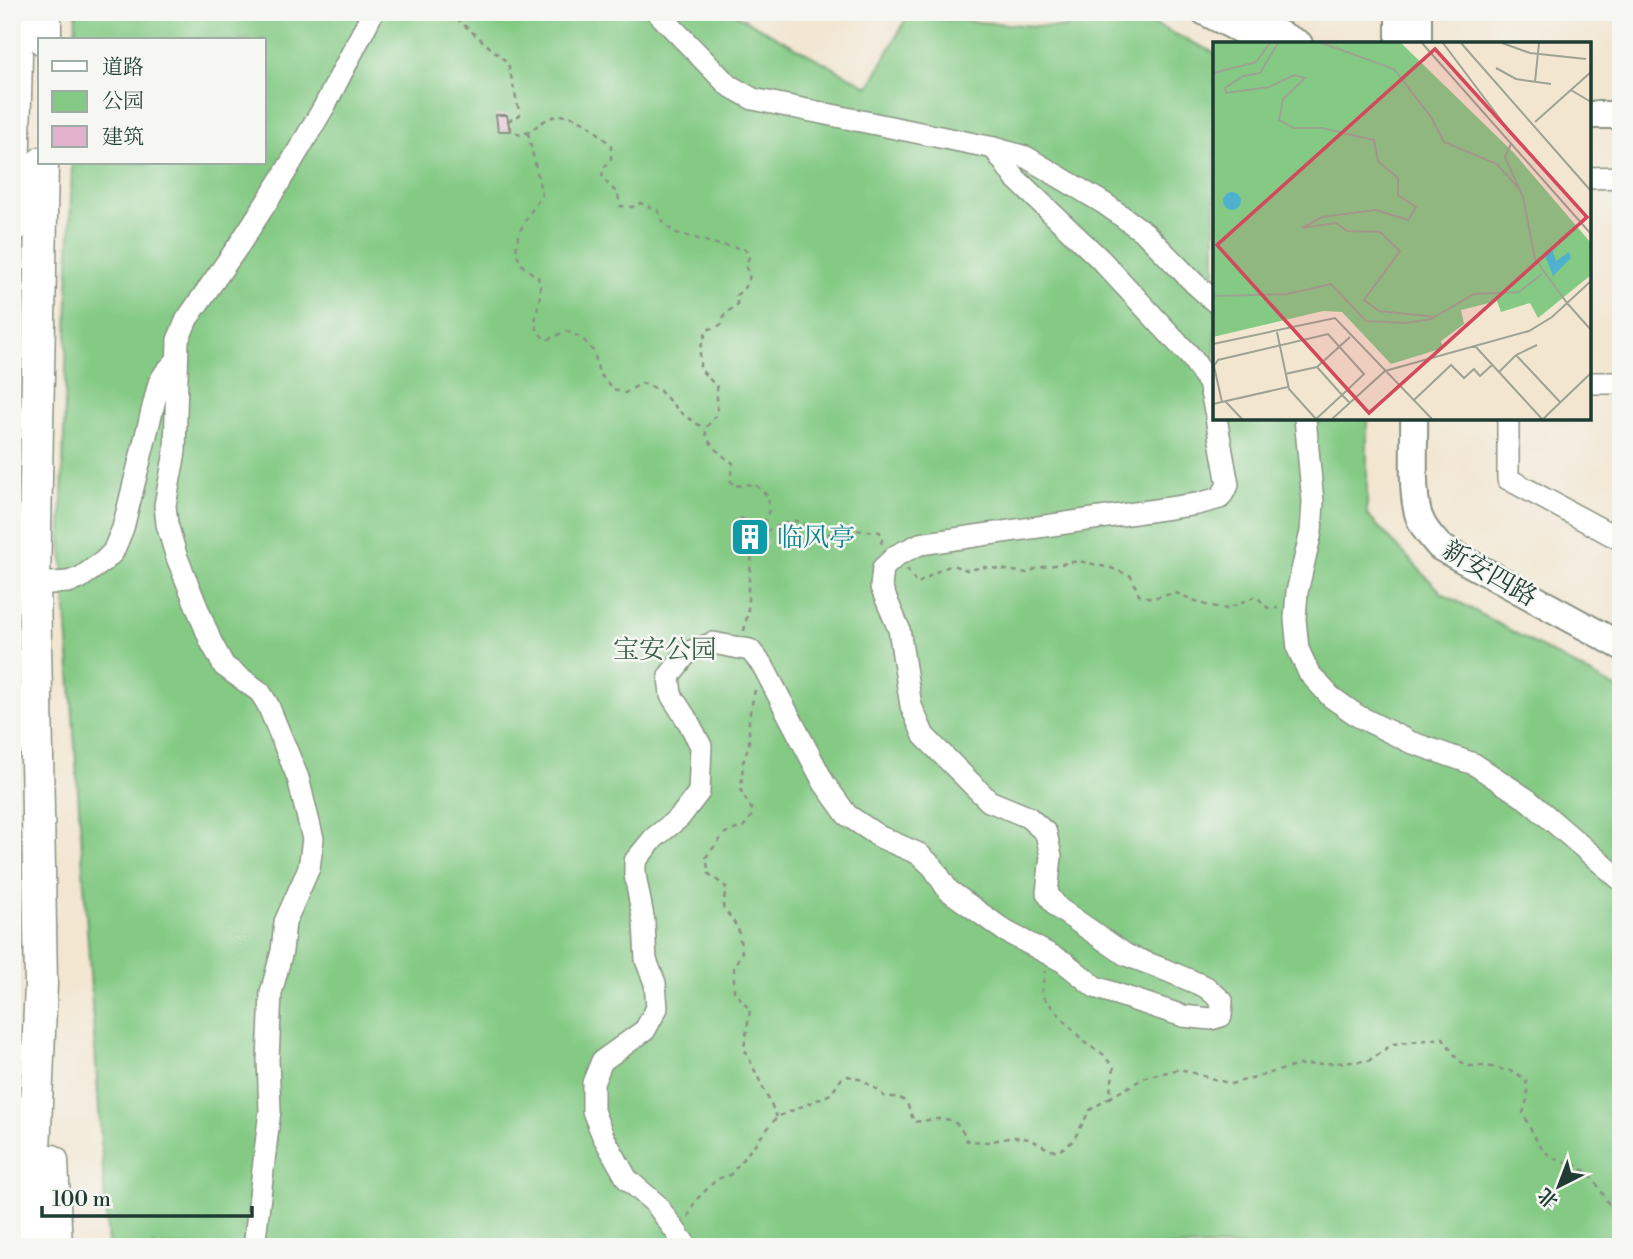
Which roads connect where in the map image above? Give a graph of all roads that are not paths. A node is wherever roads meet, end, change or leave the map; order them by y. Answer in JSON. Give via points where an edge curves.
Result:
{"nodes":[{"id":1,"x":16,"y":12,"type":"edge"},
{"id":2,"x":45,"y":12,"type":"edge"},
{"id":3,"x":373,"y":12,"type":"edge"},
{"id":4,"x":657,"y":12,"type":"edge"},
{"id":5,"x":1205,"y":12,"type":"edge"},
{"id":6,"x":1237,"y":12,"type":"edge"},
{"id":7,"x":1399,"y":12,"type":"edge"},
{"id":8,"x":1418,"y":12,"type":"edge"},
{"id":9,"x":45,"y":38,"type":"edge"},
{"id":10,"x":1264,"y":42,"type":"edge"},
{"id":11,"x":1295,"y":42,"type":"edge"},
{"id":12,"x":1399,"y":42,"type":"edge"},
{"id":13,"x":1418,"y":42,"type":"edge"},
{"id":14,"x":1591,"y":100,"type":"edge"},
{"id":15,"x":1621,"y":100,"type":"edge"},
{"id":16,"x":1591,"y":115,"type":"edge"},
{"id":17,"x":1621,"y":115,"type":"edge"},
{"id":18,"x":994,"y":148,"type":"junction"},
{"id":19,"x":42,"y":164,"type":"edge"},
{"id":20,"x":1621,"y":177,"type":"edge"},
{"id":21,"x":1591,"y":178,"type":"edge"},
{"id":22,"x":12,"y":227,"type":"edge"},
{"id":23,"x":1213,"y":300,"type":"edge"},
{"id":24,"x":176,"y":361,"type":"junction"},
{"id":25,"x":1591,"y":383,"type":"edge"},
{"id":26,"x":1621,"y":383,"type":"edge"},
{"id":27,"x":1213,"y":402,"type":"edge"},
{"id":28,"x":1216,"y":420,"type":"edge"},
{"id":29,"x":1305,"y":420,"type":"edge"},
{"id":30,"x":1414,"y":420,"type":"edge"},
{"id":31,"x":1430,"y":420,"type":"edge"},
{"id":32,"x":1508,"y":420,"type":"edge"},
{"id":33,"x":1621,"y":540,"type":"edge"},
{"id":34,"x":34,"y":584,"type":"junction"},
{"id":35,"x":1621,"y":628,"type":"edge"},
{"id":36,"x":1621,"y":646,"type":"edge"},
{"id":37,"x":1621,"y":880,"type":"edge"},
{"id":38,"x":41,"y":984,"type":"junction"},
{"id":39,"x":30,"y":1247,"type":"edge"},
{"id":40,"x":57,"y":1247,"type":"edge"},
{"id":41,"x":254,"y":1247,"type":"edge"},
{"id":42,"x":687,"y":1247,"type":"edge"}],
"edges":[{"from":1,"to":22,"type":"highway"},
{"from":2,"to":9,"type":"highway"},
{"from":3,"to":24,"type":"street","via":[[279,183],[187,319]]},
{"from":4,"to":18,"type":"street","via":[[728,85],[753,99]]},
{"from":5,"to":10,"type":"main road"},
{"from":6,"to":11,"type":"main road"},
{"from":7,"to":12,"type":"main road"},
{"from":8,"to":13,"type":"main road"},
{"from":14,"to":15,"type":"main road"},
{"from":16,"to":17,"type":"main road"},
{"from":18,"to":23,"type":"street","via":[[1026,157],[1105,204],[1145,233]]},
{"from":18,"to":27,"type":"street","via":[[1015,178],[1191,357],[1209,383]]},
{"from":19,"to":34,"type":"highway"},
{"from":20,"to":21,"type":"street"},
{"from":24,"to":34,"type":"street","via":[[159,383],[113,552],[80,578]]},
{"from":24,"to":41,"type":"street","via":[[175,452],[165,505],[167,524],[224,666],[260,692],[268,705],[298,778],[313,839],[309,868],[285,922],[271,993],[270,1110]]},
{"from":25,"to":26,"type":"street"},
{"from":28,"to":42,"type":"street","via":[[1228,485],[1220,498],[920,544],[883,568],[881,587],[899,629],[911,706],[924,736],[989,801],[1028,817],[1046,833],[1051,856],[1047,893],[1058,908],[1126,956],[1206,987],[1222,1001],[1221,1016],[1183,1016],[1095,987],[1064,962],[1005,931],[948,890],[919,854],[880,837],[847,815],[824,783],[756,658],[713,643],[687,653],[669,676],[671,695],[701,746],[699,792],[635,861],[646,960],[655,983],[657,1008],[645,1030],[602,1061],[593,1083],[593,1111],[627,1179],[656,1204]]},
{"from":29,"to":37,"type":"street","via":[[1313,502],[1295,620],[1298,649],[1309,673],[1331,697],[1358,716],[1410,742],[1474,764],[1528,800]]},
{"from":30,"to":36,"type":"main road","name":"新安四路","via":[[1415,504],[1429,535],[1440,547]]},
{"from":31,"to":35,"type":"main road","name":"新安四路","via":[[1431,500],[1439,524],[1449,534]]},
{"from":32,"to":33,"type":"street","via":[[1508,478]]},
{"from":34,"to":38,"type":"highway"},
{"from":38,"to":39,"type":"highway"},
{"from":38,"to":40,"type":"highway"}]}
